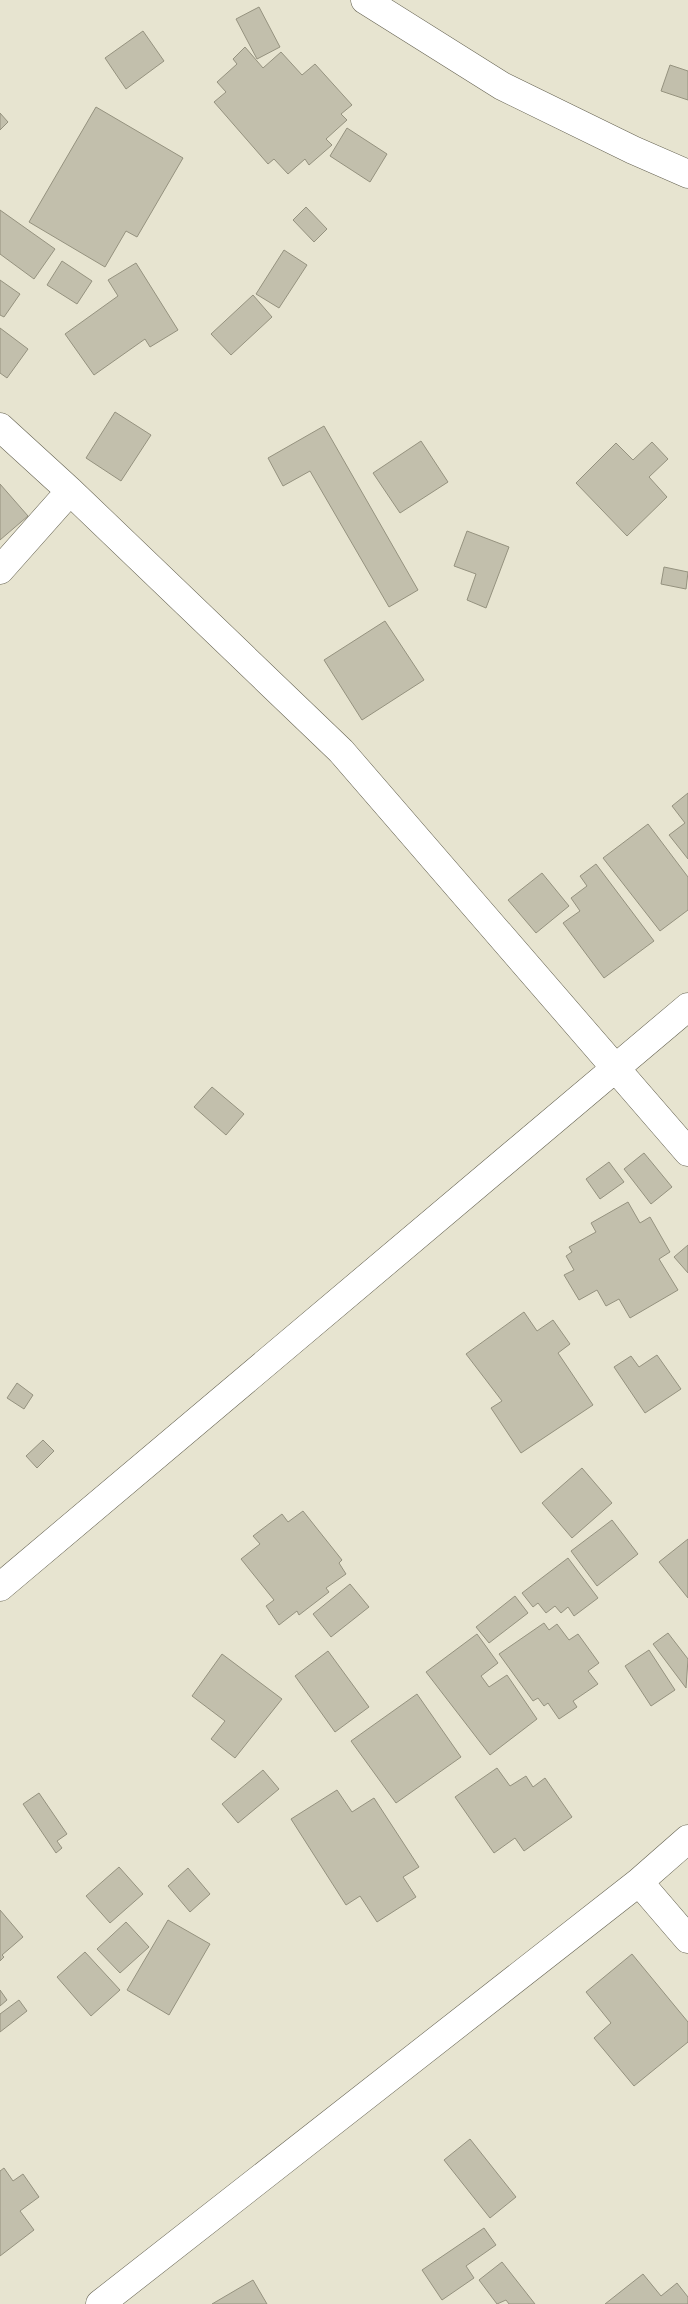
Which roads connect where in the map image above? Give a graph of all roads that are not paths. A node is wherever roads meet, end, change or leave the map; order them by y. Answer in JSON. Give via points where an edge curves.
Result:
{"nodes":[{"id":1,"x":364,"y":0,"type":"edge"},
{"id":2,"x":688,"y":174,"type":"edge"},
{"id":3,"x":0,"y":427,"type":"edge"},
{"id":4,"x":70,"y":491,"type":"junction"},
{"id":5,"x":0,"y":570,"type":"edge"},
{"id":6,"x":688,"y":1007,"type":"edge"},
{"id":7,"x":616,"y":1068,"type":"junction"},
{"id":8,"x":688,"y":1152,"type":"edge"},
{"id":9,"x":0,"y":1587,"type":"edge"},
{"id":10,"x":688,"y":1839,"type":"edge"},
{"id":11,"x":638,"y":1882,"type":"junction"},
{"id":12,"x":688,"y":1939,"type":"edge"},
{"id":13,"x":100,"y":2304,"type":"edge"}],
"edges":[{"from":1,"to":2,"type":"street","via":[[502,86]]},
{"from":3,"to":4,"type":"street"},
{"from":4,"to":5,"type":"street"},
{"from":4,"to":7,"type":"street","via":[[341,751]]},
{"from":6,"to":7,"type":"street"},
{"from":7,"to":8,"type":"street"},
{"from":7,"to":9,"type":"street"},
{"from":10,"to":11,"type":"street"},
{"from":11,"to":12,"type":"street"},
{"from":11,"to":13,"type":"street"}]}
